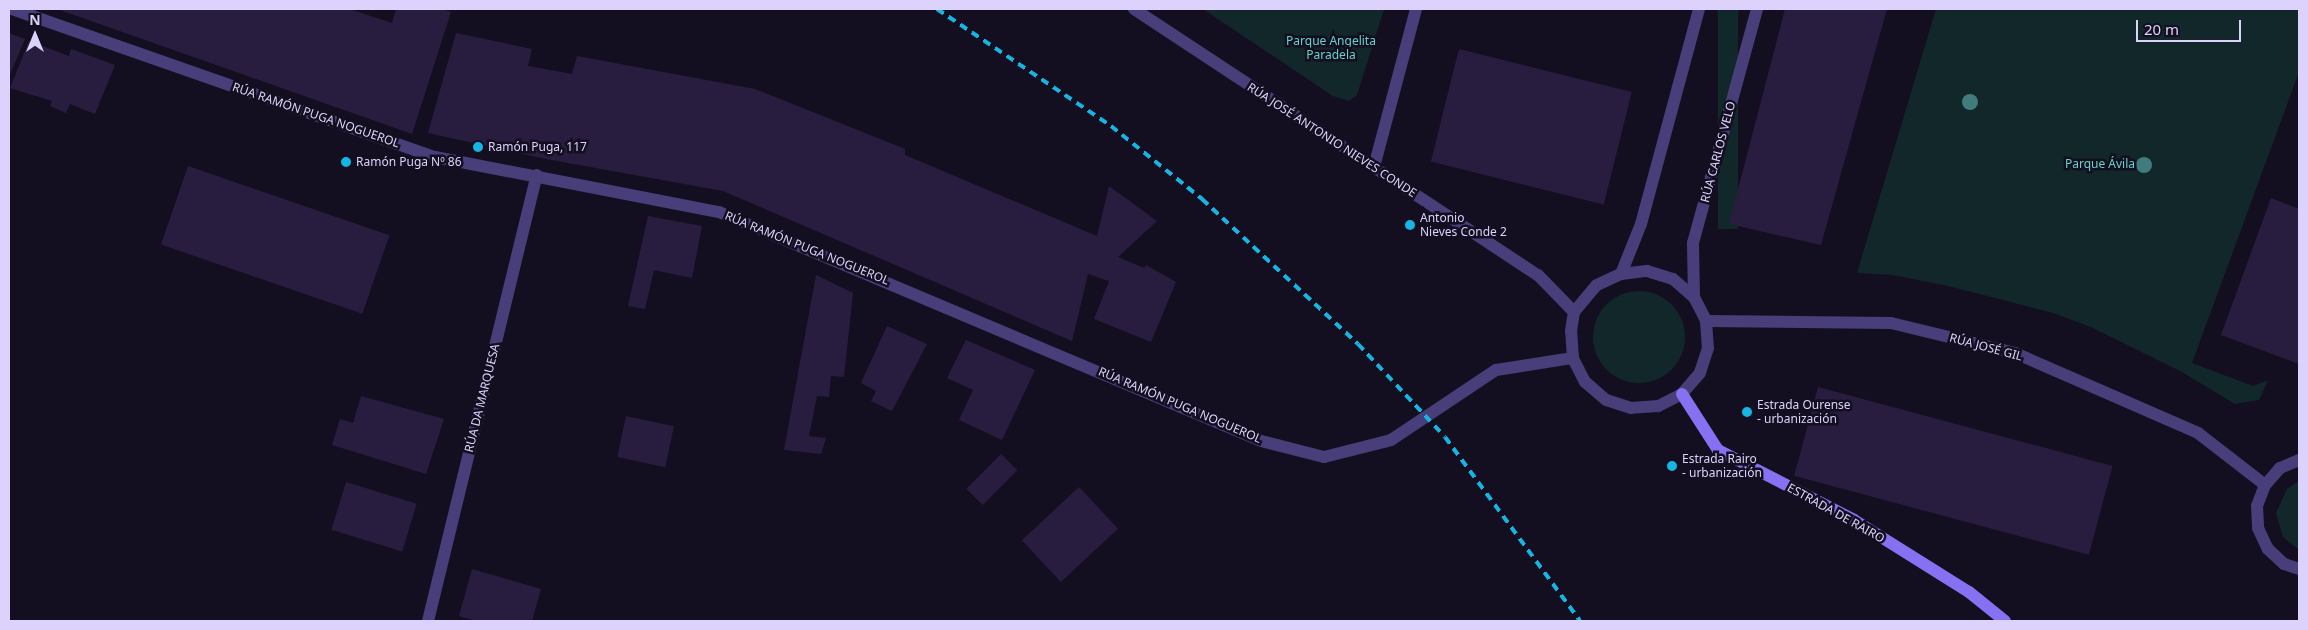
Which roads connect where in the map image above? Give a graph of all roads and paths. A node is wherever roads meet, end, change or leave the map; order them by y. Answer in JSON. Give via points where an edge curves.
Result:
{"nodes":[{"id":1,"x":1134,"y":9,"type":"edge"},
{"id":2,"x":1416,"y":9,"type":"edge"},
{"id":3,"x":1699,"y":9,"type":"edge"},
{"id":4,"x":1757,"y":9,"type":"edge"},
{"id":5,"x":13,"y":13,"type":"edge"},
{"id":6,"x":1374,"y":167,"type":"junction"},
{"id":7,"x":536,"y":175,"type":"junction"},
{"id":8,"x":1620,"y":274,"type":"junction"},
{"id":9,"x":1694,"y":297,"type":"junction"},
{"id":10,"x":1574,"y":312,"type":"junction"},
{"id":11,"x":1706,"y":321,"type":"junction"},
{"id":12,"x":1573,"y":358,"type":"junction"},
{"id":13,"x":1682,"y":394,"type":"junction"},
{"id":14,"x":2299,"y":460,"type":"edge"},
{"id":15,"x":2265,"y":485,"type":"junction"},
{"id":16,"x":2299,"y":569,"type":"edge"},
{"id":17,"x":428,"y":621,"type":"edge"},
{"id":18,"x":2005,"y":621,"type":"edge"}],
"edges":[{"from":1,"to":6,"type":"street","name":"RÚA JOSÉ ANTONIO NIEVES CONDE"},
{"from":2,"to":6,"type":"street"},
{"from":3,"to":8,"type":"street","via":[[1641,224]]},
{"from":4,"to":9,"type":"street","name":"RÚA CARLOS VELO","via":[[1693,243]]},
{"from":5,"to":7,"type":"street","name":"RÚA RAMÓN PUGA NOGUEROL","via":[[435,157]]},
{"from":6,"to":10,"type":"street","name":"RÚA JOSÉ ANTONIO NIEVES CONDE","via":[[1538,275]]},
{"from":7,"to":12,"type":"street","name":"RÚA RAMÓN PUGA NOGUEROL","via":[[719,212],[1261,441],[1324,457],[1390,440],[1496,370]]},
{"from":7,"to":17,"type":"street","name":"RÚA DA MARQUESA"},
{"from":8,"to":9,"type":"street","via":[[1647,271],[1673,280]]},
{"from":8,"to":10,"type":"street","via":[[1597,285]]},
{"from":9,"to":11,"type":"street"},
{"from":10,"to":12,"type":"street","via":[[1571,331]]},
{"from":11,"to":13,"type":"street","via":[[1708,348],[1700,373]]},
{"from":11,"to":15,"type":"street","name":"RÚA JOSÉ GIL","via":[[1891,323],[2015,353],[2198,433]]},
{"from":12,"to":13,"type":"street","via":[[1585,382],[1606,400],[1631,408],[1658,406]]},
{"from":13,"to":18,"type":"street","name":"ESTRADA DE RAIRO","via":[[1718,450],[1854,520],[1970,592]]},
{"from":14,"to":15,"type":"street","via":[[2280,468]]},
{"from":15,"to":16,"type":"street","via":[[2257,506],[2258,528],[2268,549],[2284,564]]}]}
